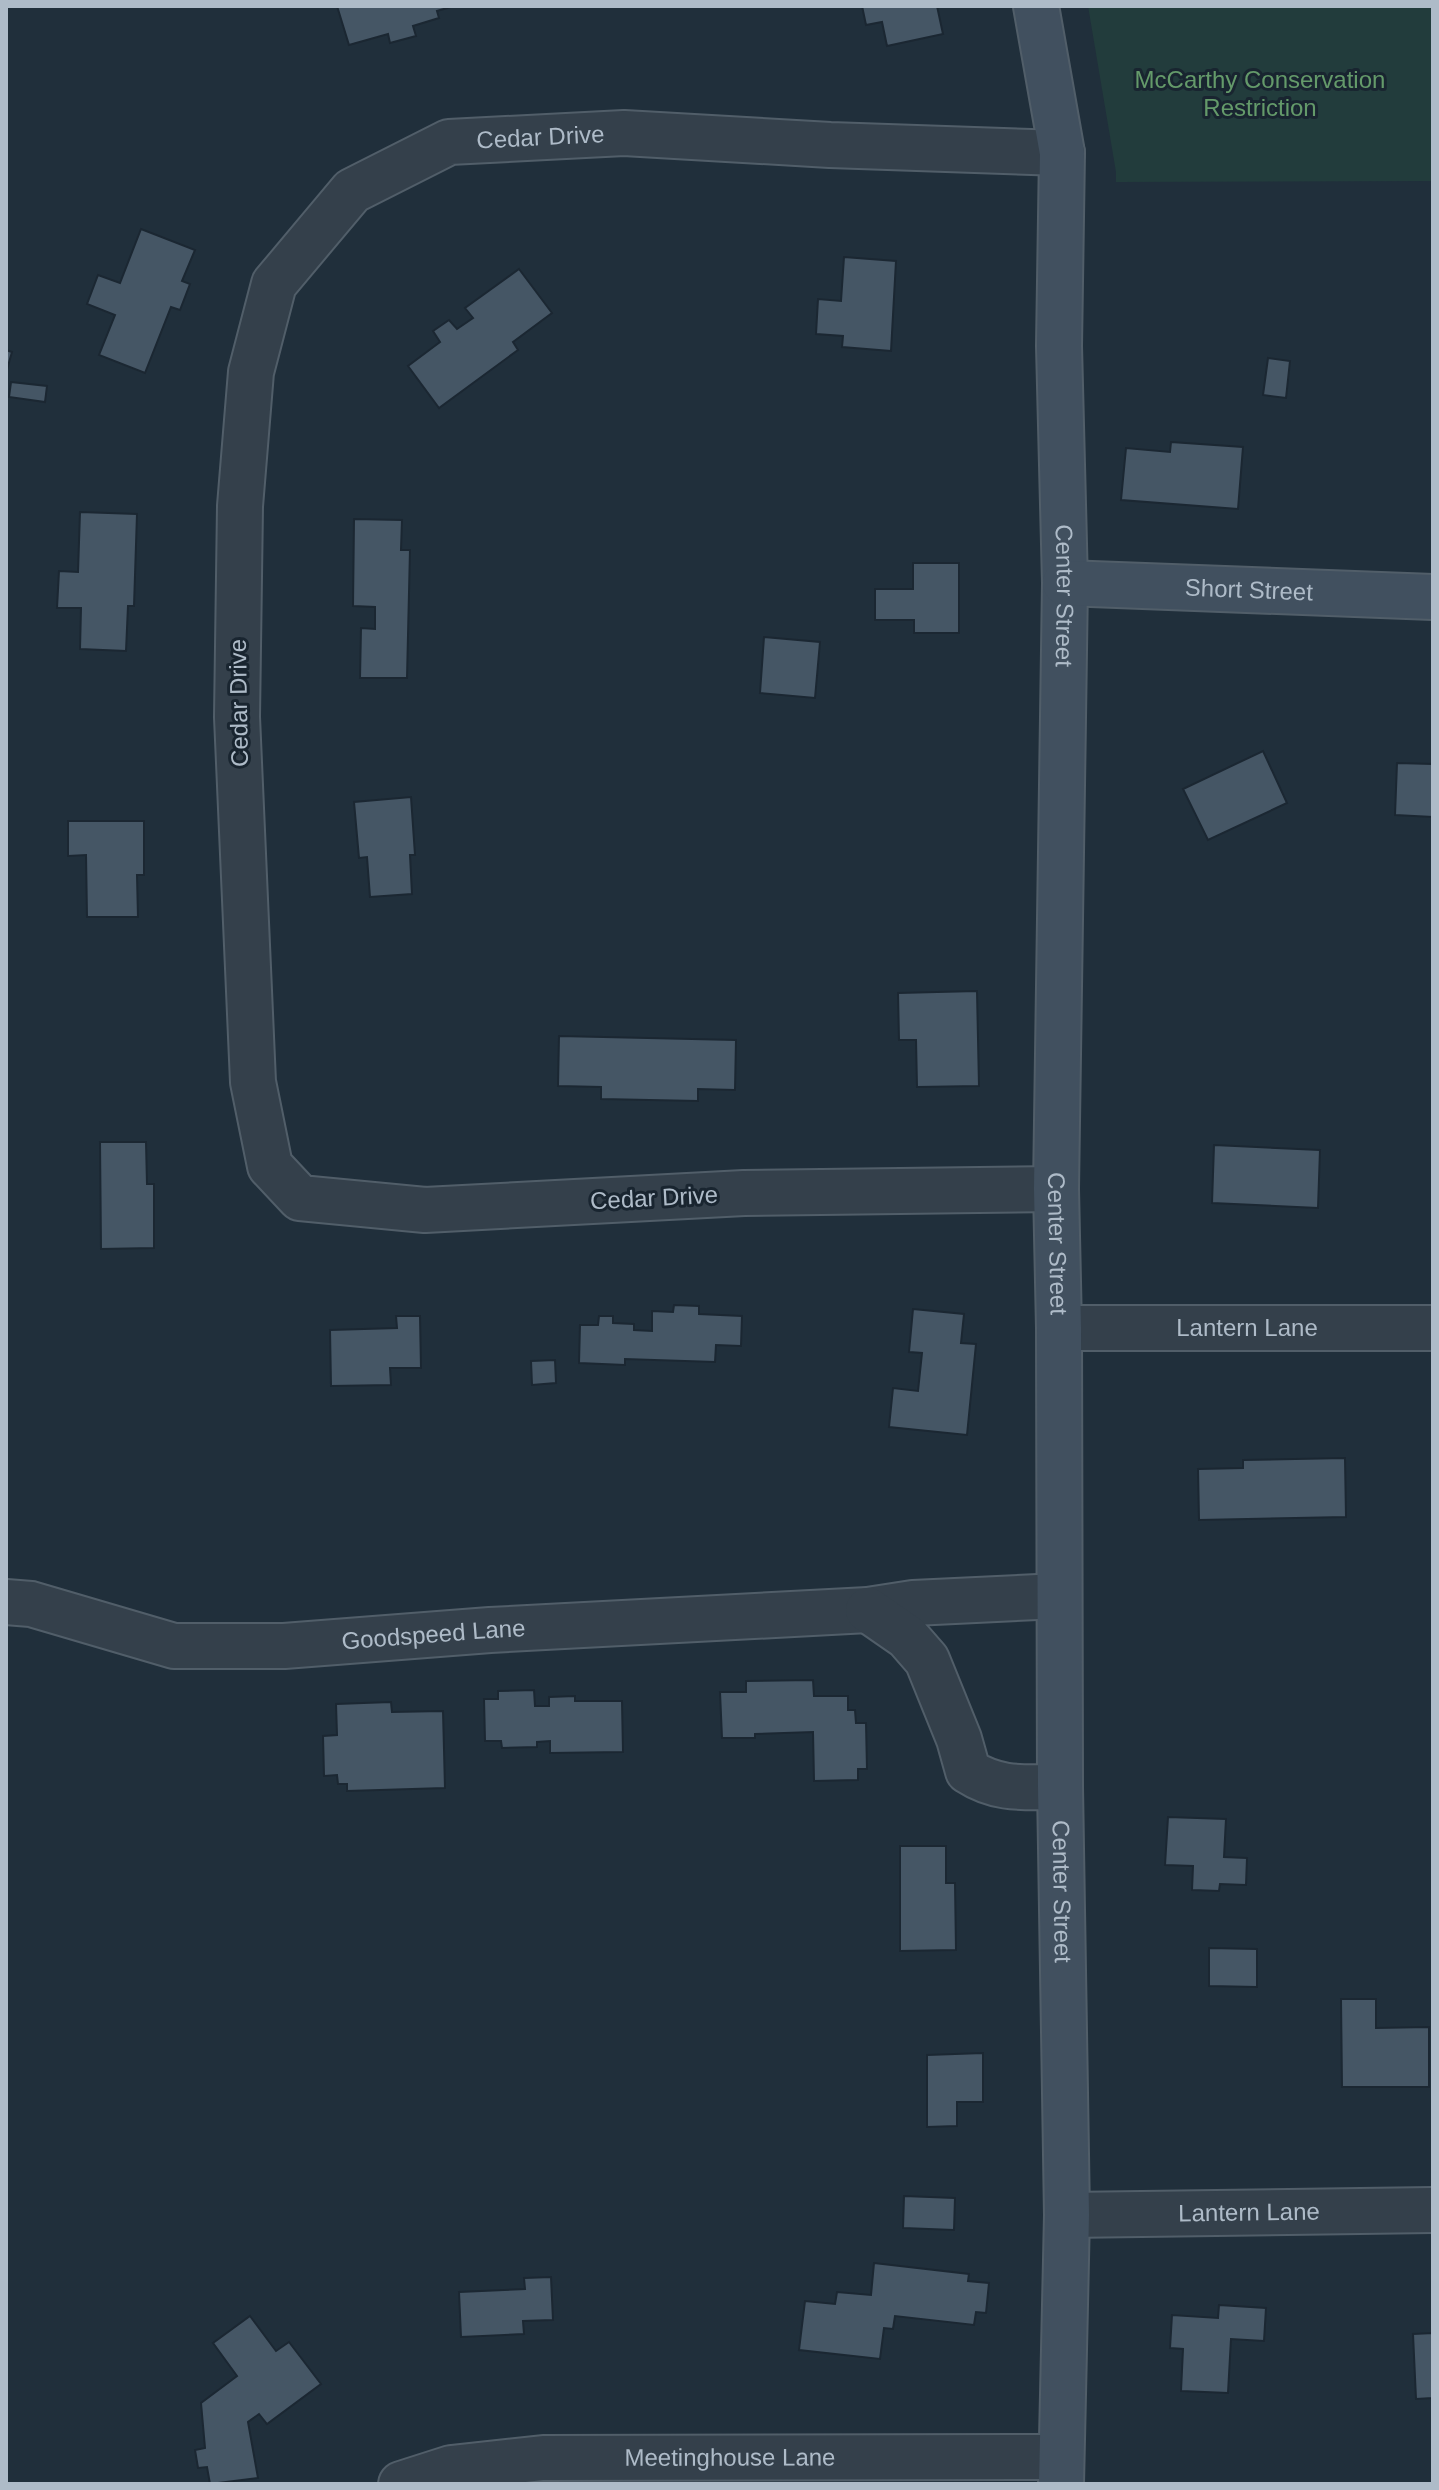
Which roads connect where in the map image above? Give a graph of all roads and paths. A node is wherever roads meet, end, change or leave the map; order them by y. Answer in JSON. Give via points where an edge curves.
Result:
{"nodes":[{"id":1,"x":1036,"y":6,"type":"edge"},
{"id":2,"x":1062,"y":153,"type":"junction"},
{"id":3,"x":1065,"y":583,"type":"junction"},
{"id":4,"x":1433,"y":597,"type":"edge"},
{"id":5,"x":1056,"y":1189,"type":"junction"},
{"id":6,"x":1059,"y":1328,"type":"junction"},
{"id":7,"x":1433,"y":1328,"type":"edge"},
{"id":8,"x":1059,"y":1596,"type":"junction"},
{"id":9,"x":6,"y":1602,"type":"edge"},
{"id":10,"x":868,"y":1610,"type":"junction"},
{"id":11,"x":1060,"y":1787,"type":"junction"},
{"id":12,"x":1433,"y":2210,"type":"edge"},
{"id":13,"x":1067,"y":2215,"type":"junction"},
{"id":14,"x":1061,"y":2471,"type":"edge"},
{"id":15,"x":401,"y":2484,"type":"edge"}],
"edges":[{"from":1,"to":2,"type":"main road","name":"Center Street"},
{"from":2,"to":3,"type":"main road","name":"Center Street","via":[[1059,346]]},
{"from":2,"to":5,"type":"street","name":"Cedar Drive","via":[[624,133],[449,142],[352,191],[274,284],[251,372],[240,506],[237,717],[253,1082],[270,1166],[300,1198],[425,1210],[744,1193]]},
{"from":3,"to":4,"type":"main road","name":"Short Street"},
{"from":3,"to":5,"type":"main road","name":"Center Street"},
{"from":5,"to":6,"type":"main road","name":"Center Street"},
{"from":6,"to":7,"type":"street","name":"Lantern Lane"},
{"from":6,"to":8,"type":"main road","name":"Center Street"},
{"from":8,"to":10,"type":"street","name":"Goodspeed Lane"},
{"from":8,"to":11,"type":"main road","name":"Center Street"},
{"from":9,"to":10,"type":"street","name":"Goodspeed Lane","via":[[31,1604],[174,1646],[284,1646]]},
{"from":10,"to":11,"type":"street","via":[[907,1637],[927,1660],[968,1771],[1003,1787]]},
{"from":11,"to":13,"type":"main road","name":"Center Street"},
{"from":12,"to":13,"type":"street","name":"Lantern Lane"},
{"from":13,"to":14,"type":"main road","name":"Center Street"},
{"from":14,"to":15,"type":"street","name":"Meetinghouse Lane","via":[[543,2458],[451,2468]]}]}
